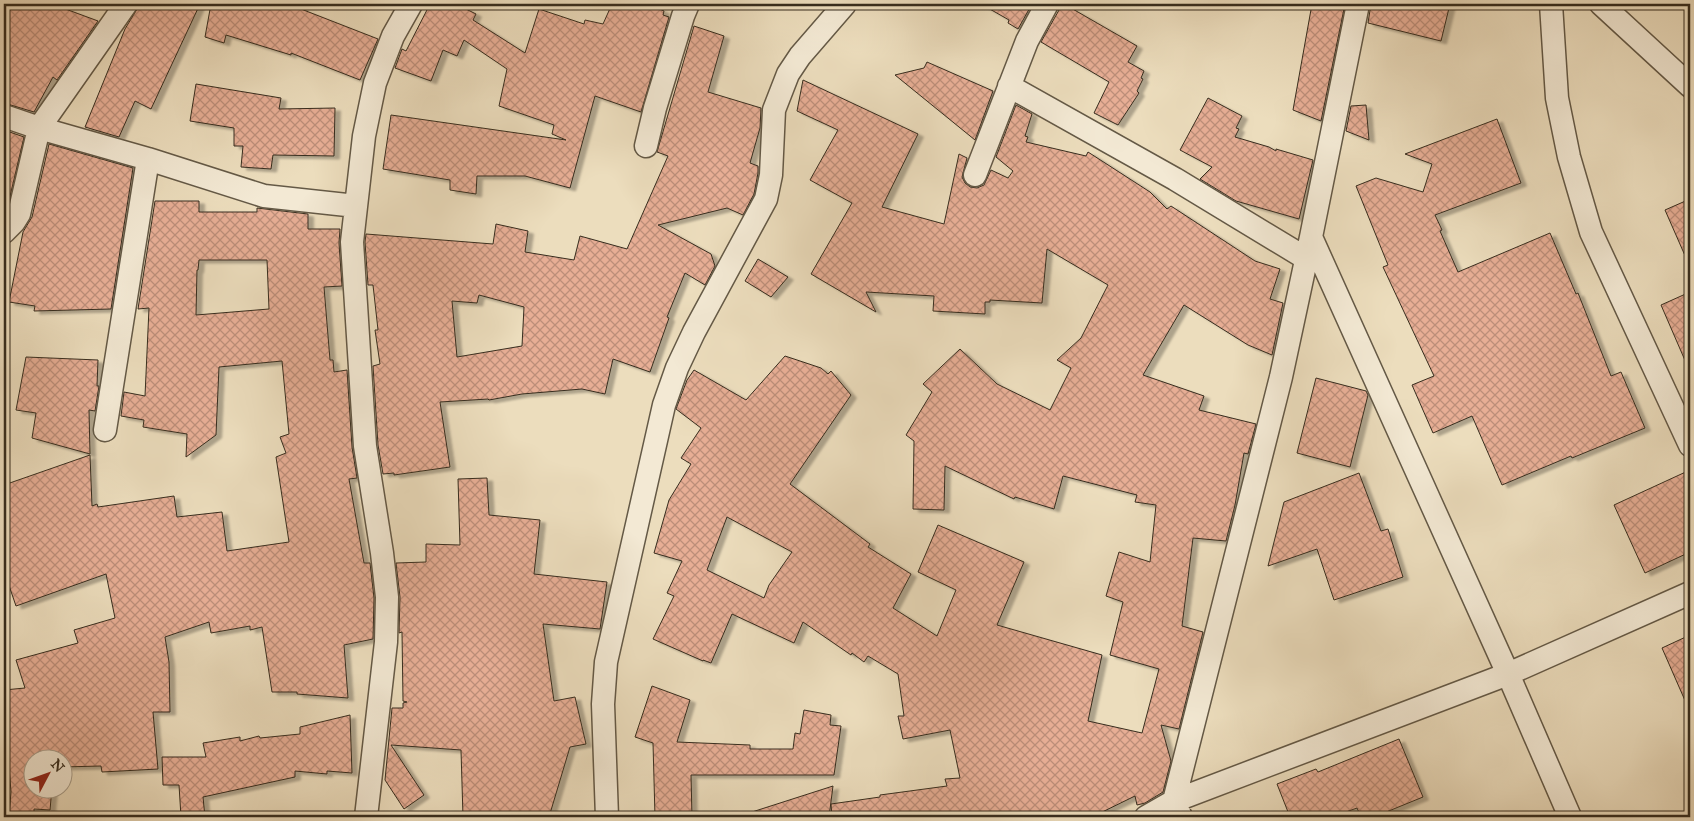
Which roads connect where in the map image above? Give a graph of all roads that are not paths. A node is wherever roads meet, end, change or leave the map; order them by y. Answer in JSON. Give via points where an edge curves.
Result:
{"nodes":[{"id":1,"x":126,"y":4,"type":"edge"},
{"id":2,"x":411,"y":4,"type":"edge"},
{"id":3,"x":844,"y":4,"type":"edge"},
{"id":4,"x":1047,"y":4,"type":"edge"},
{"id":5,"x":1358,"y":4,"type":"edge"},
{"id":6,"x":1550,"y":4,"type":"edge"},
{"id":7,"x":1600,"y":4,"type":"edge"},
{"id":8,"x":680,"y":8,"type":"edge"},
{"id":9,"x":1009,"y":86,"type":"junction"},
{"id":10,"x":1690,"y":86,"type":"edge"},
{"id":11,"x":4,"y":116,"type":"edge"},
{"id":12,"x":39,"y":128,"type":"junction"},
{"id":13,"x":646,"y":146,"type":"dead end"},
{"id":14,"x":148,"y":159,"type":"junction"},
{"id":15,"x":975,"y":175,"type":"dead end"},
{"id":16,"x":356,"y":206,"type":"junction"},
{"id":17,"x":4,"y":232,"type":"edge"},
{"id":18,"x":1311,"y":237,"type":"junction"},
{"id":19,"x":1307,"y":259,"type":"junction"},
{"id":20,"x":105,"y":430,"type":"dead end"},
{"id":21,"x":1690,"y":445,"type":"edge"},
{"id":22,"x":1690,"y":593,"type":"edge"},
{"id":23,"x":1508,"y":674,"type":"junction"},
{"id":24,"x":1177,"y":809,"type":"edge"},
{"id":25,"x":366,"y":817,"type":"edge"},
{"id":26,"x":607,"y":817,"type":"edge"},
{"id":27,"x":1146,"y":817,"type":"edge"},
{"id":28,"x":1570,"y":817,"type":"edge"}],
"edges":[{"from":1,"to":12,"type":"street"},
{"from":2,"to":16,"type":"street","via":[[393,36],[375,83],[364,136]]},
{"from":3,"to":26,"type":"street","via":[[788,74],[774,110],[771,175],[766,199],[694,332],[664,405],[606,662],[603,704]]},
{"from":4,"to":9,"type":"street","via":[[1027,41]]},
{"from":5,"to":18,"type":"street"},
{"from":6,"to":21,"type":"street","via":[[1558,98],[1569,157],[1591,232]]},
{"from":7,"to":10,"type":"street"},
{"from":8,"to":13,"type":"street"},
{"from":9,"to":15,"type":"street"},
{"from":9,"to":19,"type":"street","via":[[1174,178]]},
{"from":11,"to":12,"type":"street"},
{"from":12,"to":14,"type":"street"},
{"from":12,"to":17,"type":"street","via":[[19,214]]},
{"from":14,"to":16,"type":"street","via":[[264,196]]},
{"from":14,"to":20,"type":"street"},
{"from":16,"to":25,"type":"street","via":[[352,242],[365,446],[387,597],[386,642]]},
{"from":18,"to":19,"type":"street"},
{"from":18,"to":23,"type":"street"},
{"from":19,"to":24,"type":"street"},
{"from":22,"to":23,"type":"street"},
{"from":23,"to":24,"type":"street"},
{"from":23,"to":28,"type":"street"},
{"from":24,"to":27,"type":"street"}]}
